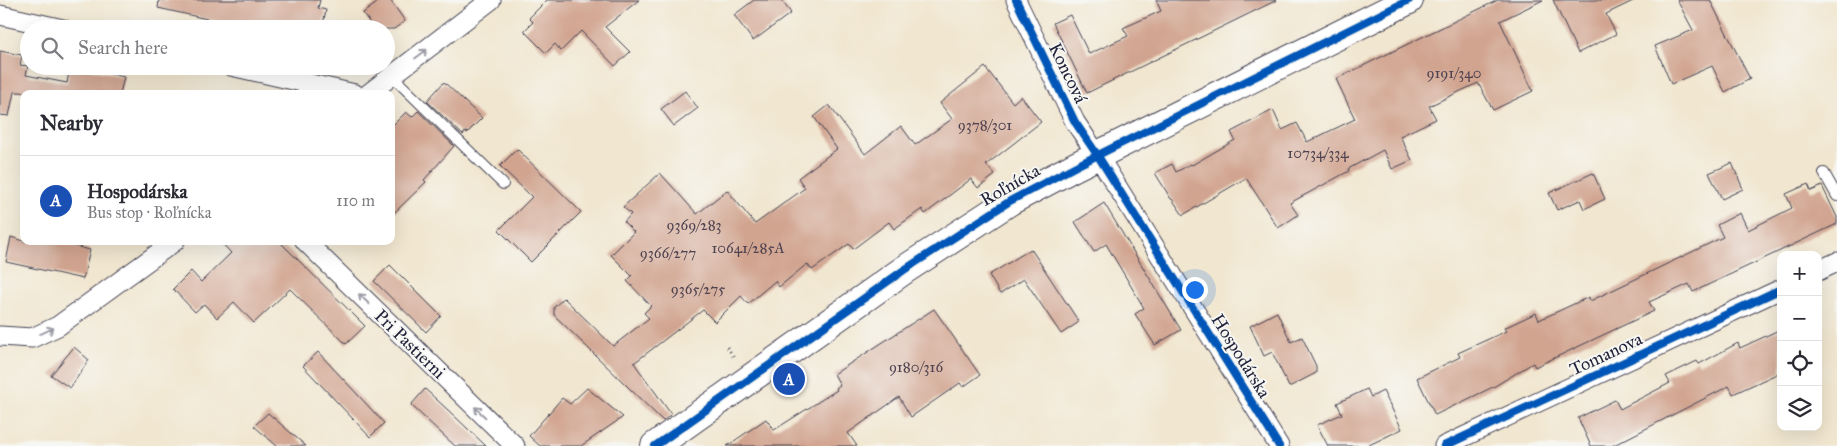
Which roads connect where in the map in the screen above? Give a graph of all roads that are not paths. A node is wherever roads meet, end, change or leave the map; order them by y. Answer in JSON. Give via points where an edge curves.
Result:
{"nodes":[{"id":1,"x":491,"y":0,"type":"edge"},
{"id":2,"x":1016,"y":0,"type":"edge"},
{"id":3,"x":1409,"y":0,"type":"edge"},
{"id":4,"x":0,"y":15,"type":"edge"},
{"id":5,"x":22,"y":20,"type":"edge"},
{"id":6,"x":395,"y":74,"type":"edge"},
{"id":7,"x":271,"y":75,"type":"edge"},
{"id":8,"x":392,"y":76,"type":"joint"},
{"id":9,"x":337,"y":90,"type":"edge"},
{"id":10,"x":373,"y":90,"type":"edge"},
{"id":11,"x":1098,"y":156,"type":"junction"},
{"id":12,"x":1824,"y":173,"type":"dead end"},
{"id":13,"x":504,"y":184,"type":"dead end"},
{"id":14,"x":1837,"y":196,"type":"edge"},
{"id":15,"x":169,"y":245,"type":"edge"},
{"id":16,"x":309,"y":245,"type":"edge"},
{"id":17,"x":1837,"y":262,"type":"edge"},
{"id":18,"x":1822,"y":269,"type":"edge"},
{"id":19,"x":1777,"y":291,"type":"edge"},
{"id":20,"x":0,"y":336,"type":"edge"},
{"id":21,"x":515,"y":446,"type":"edge"},
{"id":22,"x":655,"y":446,"type":"edge"},
{"id":23,"x":1279,"y":446,"type":"edge"},
{"id":24,"x":1444,"y":446,"type":"edge"}],
"edges":[{"from":6,"to":1,"type":"street","one_way":true},
{"from":2,"to":11,"type":"street","name":"Koncová","via":[[1075,122]]},
{"from":3,"to":11,"type":"street","name":"Roľnícka"},
{"from":4,"to":5,"type":"street"},
{"from":7,"to":9,"type":"street"},
{"from":8,"to":10,"type":"street"},
{"from":8,"to":13,"type":"lane"},
{"from":11,"to":22,"type":"street","name":"Roľnícka","via":[[1010,201],[904,270]]},
{"from":11,"to":23,"type":"street","name":"Hospodárska"},
{"from":12,"to":14,"type":"lane"},
{"from":20,"to":15,"type":"street","one_way":true,"via":[[32,338],[58,326]]},
{"from":21,"to":16,"type":"street","name":"Pri Pastierni","one_way":true},
{"from":17,"to":18,"type":"street"},
{"from":19,"to":24,"type":"street","name":"Tomanova"}]}
